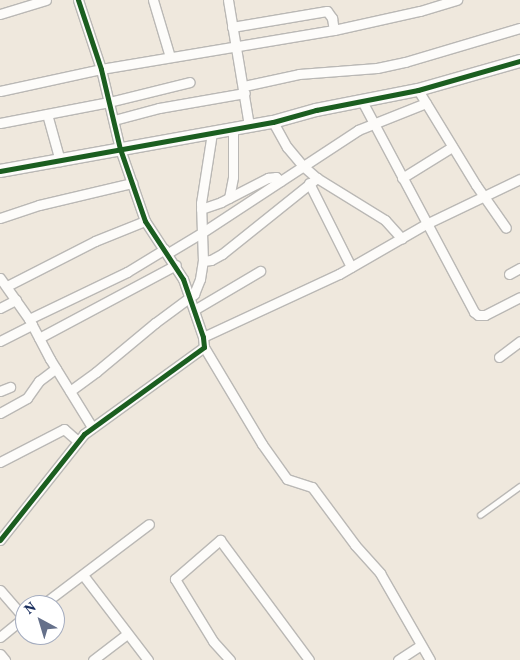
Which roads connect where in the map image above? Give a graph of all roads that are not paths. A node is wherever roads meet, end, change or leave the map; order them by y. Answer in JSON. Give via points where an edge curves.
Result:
{"nodes":[{"id":1,"x":46,"y":0,"type":"edge"},
{"id":2,"x":78,"y":0,"type":"edge"},
{"id":3,"x":153,"y":0,"type":"edge"},
{"id":4,"x":228,"y":0,"type":"edge"},
{"id":5,"x":457,"y":0,"type":"edge"},
{"id":6,"x":0,"y":14,"type":"edge"},
{"id":7,"x":232,"y":27,"type":"junction"},
{"id":8,"x":520,"y":28,"type":"edge"},
{"id":9,"x":334,"y":30,"type":"junction"},
{"id":10,"x":236,"y":48,"type":"junction"},
{"id":11,"x":170,"y":57,"type":"junction"},
{"id":12,"x":520,"y":61,"type":"edge"},
{"id":13,"x":101,"y":69,"type":"junction"},
{"id":14,"x":190,"y":82,"type":"dead end"},
{"id":15,"x":244,"y":90,"type":"junction"},
{"id":16,"x":418,"y":90,"type":"junction"},
{"id":17,"x":0,"y":91,"type":"edge"},
{"id":18,"x":362,"y":101,"type":"junction"},
{"id":19,"x":109,"y":102,"type":"junction"},
{"id":20,"x":426,"y":103,"type":"junction"},
{"id":21,"x":47,"y":114,"type":"junction"},
{"id":22,"x":114,"y":120,"type":"junction"},
{"id":23,"x":273,"y":122,"type":"junction"},
{"id":24,"x":0,"y":124,"type":"edge"},
{"id":25,"x":374,"y":124,"type":"junction"},
{"id":26,"x":249,"y":126,"type":"junction"},
{"id":27,"x":233,"y":129,"type":"junction"},
{"id":28,"x":212,"y":134,"type":"junction"},
{"id":29,"x":452,"y":147,"type":"junction"},
{"id":30,"x":120,"y":149,"type":"junction"},
{"id":31,"x":60,"y":161,"type":"junction"},
{"id":32,"x":303,"y":166,"type":"junction"},
{"id":33,"x":0,"y":170,"type":"edge"},
{"id":34,"x":402,"y":178,"type":"junction"},
{"id":35,"x":520,"y":179,"type":"edge"},
{"id":36,"x":313,"y":180,"type":"junction"},
{"id":37,"x":280,"y":181,"type":"junction"},
{"id":38,"x":132,"y":182,"type":"junction"},
{"id":39,"x":484,"y":196,"type":"junction"},
{"id":40,"x":229,"y":198,"type":"junction"},
{"id":41,"x":201,"y":209,"type":"junction"},
{"id":42,"x":0,"y":218,"type":"edge"},
{"id":43,"x":145,"y":220,"type":"junction"},
{"id":44,"x":426,"y":224,"type":"junction"},
{"id":45,"x":506,"y":228,"type":"dead end"},
{"id":46,"x":204,"y":232,"type":"junction"},
{"id":47,"x":402,"y":239,"type":"junction"},
{"id":48,"x":166,"y":251,"type":"junction"},
{"id":49,"x":203,"y":261,"type":"junction"},
{"id":50,"x":176,"y":266,"type":"junction"},
{"id":51,"x":351,"y":267,"type":"junction"},
{"id":52,"x":520,"y":268,"type":"edge"},
{"id":53,"x":260,"y":271,"type":"dead end"},
{"id":54,"x":509,"y":274,"type":"dead end"},
{"id":55,"x":0,"y":278,"type":"edge"},
{"id":56,"x":7,"y":286,"type":"junction"},
{"id":57,"x":520,"y":296,"type":"edge"},
{"id":58,"x":190,"y":299,"type":"junction"},
{"id":59,"x":16,"y":300,"type":"junction"},
{"id":60,"x":0,"y":308,"type":"edge"},
{"id":61,"x":194,"y":310,"type":"junction"},
{"id":62,"x":30,"y":322,"type":"junction"},
{"id":63,"x":203,"y":337,"type":"junction"},
{"id":64,"x":39,"y":338,"type":"junction"},
{"id":65,"x":0,"y":341,"type":"edge"},
{"id":66,"x":520,"y":341,"type":"edge"},
{"id":67,"x":204,"y":347,"type":"junction"},
{"id":68,"x":499,"y":357,"type":"dead end"},
{"id":69,"x":56,"y":368,"type":"junction"},
{"id":70,"x":10,"y":387,"type":"dead end"},
{"id":71,"x":0,"y":391,"type":"edge"},
{"id":72,"x":70,"y":391,"type":"junction"},
{"id":73,"x":0,"y":413,"type":"edge"},
{"id":74,"x":92,"y":427,"type":"junction"},
{"id":75,"x":78,"y":441,"type":"junction"},
{"id":76,"x":0,"y":462,"type":"edge"},
{"id":77,"x":520,"y":486,"type":"edge"},
{"id":78,"x":480,"y":515,"type":"dead end"},
{"id":79,"x":0,"y":523,"type":"edge"},
{"id":80,"x":149,"y":524,"type":"dead end"},
{"id":81,"x":8,"y":530,"type":"junction"},
{"id":82,"x":0,"y":540,"type":"edge"},
{"id":83,"x":83,"y":575,"type":"junction"},
{"id":84,"x":0,"y":590,"type":"edge"},
{"id":85,"x":56,"y":595,"type":"edge"},
{"id":86,"x":15,"y":607,"type":"edge"},
{"id":87,"x":15,"y":626,"type":"edge"},
{"id":88,"x":127,"y":634,"type":"junction"},
{"id":89,"x":0,"y":637,"type":"edge"},
{"id":90,"x":421,"y":645,"type":"junction"},
{"id":91,"x":0,"y":654,"type":"edge"},
{"id":92,"x":5,"y":660,"type":"edge"},
{"id":93,"x":93,"y":660,"type":"edge"},
{"id":94,"x":148,"y":660,"type":"edge"},
{"id":95,"x":230,"y":660,"type":"edge"},
{"id":96,"x":309,"y":660,"type":"edge"},
{"id":97,"x":398,"y":660,"type":"edge"},
{"id":98,"x":430,"y":660,"type":"edge"}],
"edges":[{"from":1,"to":6,"type":"street"},
{"from":2,"to":13,"type":"street"},
{"from":3,"to":11,"type":"street"},
{"from":4,"to":7,"type":"street"},
{"from":5,"to":9,"type":"street"},
{"from":7,"to":9,"type":"street","via":[[327,11]]},
{"from":7,"to":10,"type":"street"},
{"from":8,"to":15,"type":"street","via":[[405,62],[377,68],[299,74]]},
{"from":9,"to":10,"type":"street"},
{"from":10,"to":11,"type":"street"},
{"from":10,"to":15,"type":"street"},
{"from":11,"to":13,"type":"street"},
{"from":12,"to":16,"type":"street"},
{"from":13,"to":17,"type":"street"},
{"from":13,"to":19,"type":"street"},
{"from":14,"to":19,"type":"street"},
{"from":15,"to":22,"type":"street"},
{"from":15,"to":26,"type":"street"},
{"from":16,"to":18,"type":"street"},
{"from":16,"to":20,"type":"street"},
{"from":18,"to":23,"type":"street"},
{"from":18,"to":25,"type":"street"},
{"from":19,"to":21,"type":"street"},
{"from":19,"to":22,"type":"street"},
{"from":20,"to":25,"type":"street"},
{"from":20,"to":29,"type":"street"},
{"from":21,"to":24,"type":"street"},
{"from":21,"to":31,"type":"street"},
{"from":22,"to":30,"type":"street"},
{"from":23,"to":26,"type":"street"},
{"from":23,"to":32,"type":"street","via":[[287,147]]},
{"from":25,"to":32,"type":"street","via":[[342,140]]},
{"from":25,"to":34,"type":"street"},
{"from":26,"to":27,"type":"street"},
{"from":27,"to":28,"type":"street"},
{"from":27,"to":40,"type":"street","via":[[233,177]]},
{"from":28,"to":30,"type":"street"},
{"from":28,"to":41,"type":"street"},
{"from":29,"to":34,"type":"street"},
{"from":29,"to":39,"type":"street"},
{"from":30,"to":31,"type":"street"},
{"from":30,"to":38,"type":"street"},
{"from":31,"to":33,"type":"street"},
{"from":32,"to":36,"type":"street"},
{"from":32,"to":37,"type":"street"},
{"from":34,"to":44,"type":"street"},
{"from":35,"to":39,"type":"street"},
{"from":36,"to":47,"type":"street","via":[[385,220]]},
{"from":36,"to":49,"type":"street","via":[[222,254]]},
{"from":36,"to":51,"type":"street"},
{"from":37,"to":40,"type":"street","via":[[276,177],[268,178]]},
{"from":37,"to":46,"type":"street"},
{"from":38,"to":42,"type":"street"},
{"from":38,"to":43,"type":"street"},
{"from":39,"to":44,"type":"street"},
{"from":39,"to":45,"type":"street"},
{"from":40,"to":41,"type":"street"},
{"from":41,"to":46,"type":"street"},
{"from":43,"to":48,"type":"street"},
{"from":43,"to":56,"type":"street","via":[[95,241]]},
{"from":44,"to":47,"type":"street"},
{"from":44,"to":57,"type":"street","via":[[478,315],[485,315]]},
{"from":46,"to":48,"type":"street"},
{"from":46,"to":49,"type":"street"},
{"from":47,"to":51,"type":"street"},
{"from":48,"to":50,"type":"street"},
{"from":48,"to":62,"type":"street"},
{"from":49,"to":58,"type":"street","via":[[197,289]]},
{"from":50,"to":58,"type":"street"},
{"from":50,"to":64,"type":"street"},
{"from":51,"to":63,"type":"street"},
{"from":52,"to":54,"type":"street"},
{"from":53,"to":61,"type":"street"},
{"from":55,"to":56,"type":"street"},
{"from":56,"to":59,"type":"street"},
{"from":58,"to":61,"type":"street"},
{"from":58,"to":72,"type":"street","via":[[154,323]]},
{"from":59,"to":60,"type":"street"},
{"from":59,"to":62,"type":"street"},
{"from":61,"to":63,"type":"street"},
{"from":62,"to":64,"type":"street"},
{"from":62,"to":65,"type":"street"},
{"from":63,"to":67,"type":"street"},
{"from":64,"to":69,"type":"street"},
{"from":66,"to":68,"type":"street"},
{"from":67,"to":74,"type":"street"},
{"from":67,"to":90,"type":"street","via":[[262,444],[287,479],[312,487],[380,573]]},
{"from":69,"to":72,"type":"street"},
{"from":69,"to":73,"type":"street","via":[[39,381],[27,398]]},
{"from":70,"to":71,"type":"street"},
{"from":72,"to":74,"type":"street"},
{"from":74,"to":75,"type":"street"},
{"from":75,"to":76,"type":"street","via":[[64,429]]},
{"from":75,"to":81,"type":"street"},
{"from":77,"to":78,"type":"lane"},
{"from":79,"to":81,"type":"street"},
{"from":80,"to":83,"type":"street"},
{"from":81,"to":82,"type":"street"},
{"from":83,"to":85,"type":"street"},
{"from":83,"to":88,"type":"street"},
{"from":84,"to":86,"type":"street"},
{"from":87,"to":89,"type":"street"},
{"from":88,"to":93,"type":"street"},
{"from":88,"to":94,"type":"street"},
{"from":90,"to":97,"type":"street"},
{"from":90,"to":98,"type":"street"},
{"from":91,"to":92,"type":"street"},
{"from":95,"to":96,"type":"street","via":[[213,641],[175,579],[220,540]]}]}
